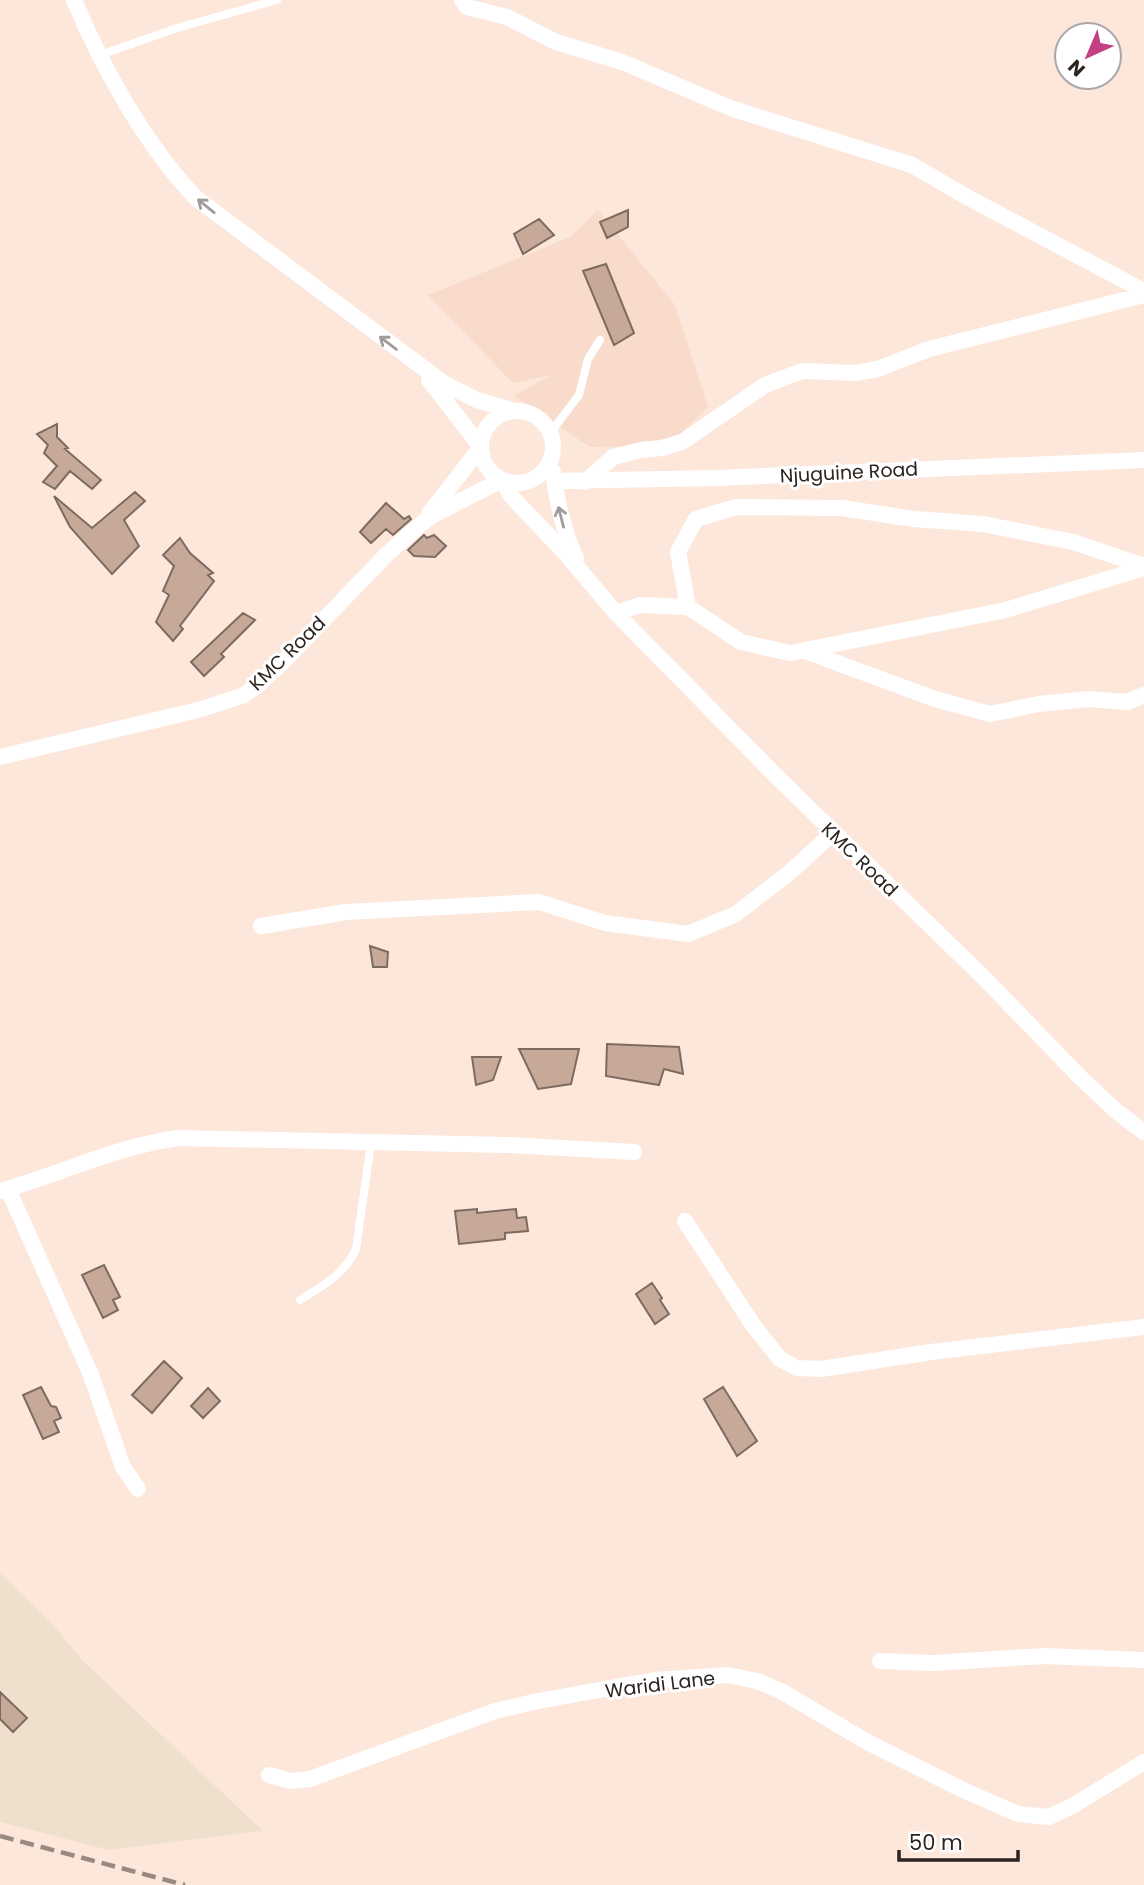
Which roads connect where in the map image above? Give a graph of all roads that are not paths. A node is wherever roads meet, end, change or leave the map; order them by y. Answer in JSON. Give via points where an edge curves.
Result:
{"nodes":[{"id":1,"x":74,"y":0,"type":"edge"},
{"id":2,"x":277,"y":0,"type":"edge"},
{"id":3,"x":462,"y":0,"type":"edge"},
{"id":4,"x":100,"y":55,"type":"junction"},
{"id":5,"x":1142,"y":291,"type":"edge"},
{"id":6,"x":600,"y":340,"type":"dead end"},
{"id":7,"x":412,"y":361,"type":"junction"},
{"id":8,"x":511,"y":410,"type":"junction"},
{"id":9,"x":551,"y":432,"type":"junction"},
{"id":10,"x":481,"y":447,"type":"junction"},
{"id":11,"x":553,"y":454,"type":"junction"},
{"id":12,"x":1144,"y":460,"type":"edge"},
{"id":13,"x":502,"y":480,"type":"junction"},
{"id":14,"x":554,"y":481,"type":"junction"},
{"id":15,"x":584,"y":482,"type":"junction"},
{"id":16,"x":421,"y":524,"type":"junction"},
{"id":17,"x":1144,"y":567,"type":"edge"},
{"id":18,"x":585,"y":575,"type":"junction"},
{"id":19,"x":688,"y":607,"type":"junction"},
{"id":20,"x":616,"y":613,"type":"junction"},
{"id":21,"x":805,"y":651,"type":"junction"},
{"id":22,"x":1144,"y":695,"type":"edge"},
{"id":23,"x":0,"y":757,"type":"edge"},
{"id":24,"x":833,"y":833,"type":"junction"},
{"id":25,"x":261,"y":926,"type":"dead end"},
{"id":26,"x":1144,"y":1132,"type":"edge"},
{"id":27,"x":371,"y":1143,"type":"junction"},
{"id":28,"x":634,"y":1152,"type":"dead end"},
{"id":29,"x":4,"y":1190,"type":"edge"},
{"id":30,"x":685,"y":1222,"type":"dead end"},
{"id":31,"x":300,"y":1300,"type":"dead end"},
{"id":32,"x":1144,"y":1327,"type":"edge"},
{"id":33,"x":138,"y":1489,"type":"dead end"},
{"id":34,"x":1144,"y":1660,"type":"edge"},
{"id":35,"x":880,"y":1661,"type":"dead end"},
{"id":36,"x":1144,"y":1762,"type":"edge"},
{"id":37,"x":269,"y":1775,"type":"dead end"}],
"edges":[{"from":1,"to":4,"type":"street"},
{"from":2,"to":4,"type":"lane"},
{"from":3,"to":5,"type":"street","via":[[467,7],[507,17],[556,41],[622,62],[733,109],[912,165]]},
{"from":7,"to":4,"type":"street","one_way":true,"via":[[196,198],[155,149]]},
{"from":5,"to":15,"type":"street","via":[[929,348],[878,369],[803,372],[786,377],[747,396],[682,442],[612,457]]},
{"from":6,"to":9,"type":"lane","via":[[588,359],[579,395]]},
{"from":7,"to":8,"type":"street","via":[[477,400]]},
{"from":7,"to":10,"type":"street"},
{"from":8,"to":9,"type":"street","via":[[534,414]]},
{"from":8,"to":10,"type":"street","via":[[491,421]]},
{"from":9,"to":11,"type":"street"},
{"from":10,"to":13,"type":"street","via":[[485,464]]},
{"from":10,"to":16,"type":"street","name":"KMC Road"},
{"from":11,"to":13,"type":"street","via":[[538,477],[527,482]]},
{"from":11,"to":14,"type":"street","name":"KMC Road"},
{"from":12,"to":15,"type":"street","name":"Njuguine Road"},
{"from":13,"to":16,"type":"street","name":"KMC Road"},
{"from":13,"to":18,"type":"street","name":"KMC Road","via":[[511,496]]},
{"from":14,"to":15,"type":"street","name":"Njuguine Road"},
{"from":18,"to":14,"type":"street","name":"KMC Road","one_way":true,"via":[[568,541]]},
{"from":16,"to":23,"type":"street","name":"KMC Road","via":[[242,696]]},
{"from":17,"to":19,"type":"street","via":[[1073,542],[983,524],[842,508],[736,507],[696,519],[678,552]]},
{"from":17,"to":21,"type":"street","via":[[1006,610]]},
{"from":18,"to":20,"type":"street","name":"KMC Road"},
{"from":19,"to":20,"type":"street","via":[[640,605]]},
{"from":19,"to":21,"type":"street","via":[[741,642],[790,653]]},
{"from":20,"to":24,"type":"street","name":"KMC Road"},
{"from":21,"to":22,"type":"street","via":[[935,699],[990,714],[1089,699],[1127,702]]},
{"from":24,"to":25,"type":"street","via":[[736,914],[688,934],[605,923],[539,902],[346,912]]},
{"from":24,"to":26,"type":"street","name":"KMC Road","via":[[1081,1079]]},
{"from":27,"to":28,"type":"street"},
{"from":27,"to":29,"type":"street","via":[[178,1138],[92,1158]]},
{"from":27,"to":31,"type":"lane","via":[[356,1249],[337,1276]]},
{"from":29,"to":33,"type":"street","via":[[91,1375],[123,1467]]},
{"from":30,"to":32,"type":"street","via":[[753,1325],[780,1359],[797,1368],[834,1368]]},
{"from":34,"to":35,"type":"street","via":[[1044,1656],[933,1663]]},
{"from":36,"to":37,"type":"street","name":"Waridi Lane","via":[[1049,1817],[1018,1814],[880,1749],[781,1691],[728,1675],[655,1681],[538,1701],[451,1726],[310,1779],[291,1781]]}]}
